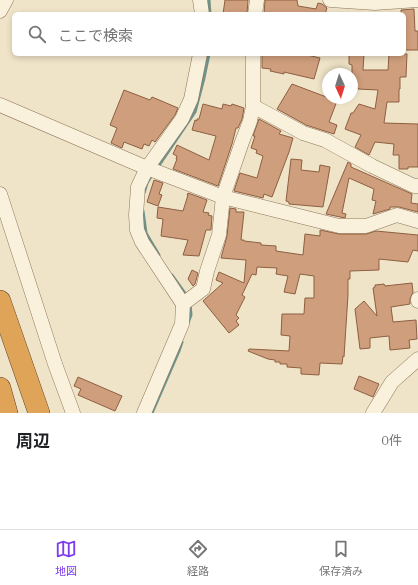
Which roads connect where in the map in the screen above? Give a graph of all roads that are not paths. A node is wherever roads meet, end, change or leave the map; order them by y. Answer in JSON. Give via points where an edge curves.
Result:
{"nodes":[{"id":1,"x":6,"y":0,"type":"edge"},
{"id":2,"x":200,"y":0,"type":"edge"},
{"id":3,"x":257,"y":0,"type":"edge"},
{"id":4,"x":330,"y":0,"type":"edge"},
{"id":5,"x":418,"y":0,"type":"edge"},
{"id":6,"x":0,"y":11,"type":"edge"},
{"id":7,"x":202,"y":12,"type":"edge"},
{"id":8,"x":255,"y":12,"type":"edge"},
{"id":9,"x":200,"y":56,"type":"edge"},
{"id":10,"x":253,"y":56,"type":"edge"},
{"id":11,"x":0,"y":105,"type":"edge"},
{"id":12,"x":253,"y":106,"type":"junction"},
{"id":13,"x":147,"y":168,"type":"junction"},
{"id":14,"x":418,"y":186,"type":"edge"},
{"id":15,"x":0,"y":194,"type":"edge"},
{"id":16,"x":223,"y":196,"type":"junction"},
{"id":17,"x":418,"y":221,"type":"edge"},
{"id":18,"x":0,"y":300,"type":"edge"},
{"id":19,"x":183,"y":304,"type":"junction"},
{"id":20,"x":0,"y":325,"type":"edge"},
{"id":21,"x":418,"y":359,"type":"edge"},
{"id":22,"x":17,"y":408,"type":"edge"},
{"id":23,"x":73,"y":413,"type":"edge"},
{"id":24,"x":144,"y":413,"type":"edge"},
{"id":25,"x":373,"y":413,"type":"edge"}],
"edges":[{"from":1,"to":6,"type":"street"},
{"from":2,"to":7,"type":"street"},
{"from":3,"to":8,"type":"street"},
{"from":4,"to":5,"type":"street","via":[[374,3]]},
{"from":9,"to":13,"type":"street","via":[[191,99],[182,119]]},
{"from":10,"to":12,"type":"street"},
{"from":11,"to":13,"type":"street"},
{"from":12,"to":14,"type":"street","via":[[303,133],[325,140],[372,166]]},
{"from":12,"to":16,"type":"street"},
{"from":13,"to":16,"type":"street"},
{"from":13,"to":19,"type":"street","via":[[138,187],[137,230],[142,242]]},
{"from":15,"to":23,"type":"street"},
{"from":16,"to":17,"type":"street","via":[[339,226],[366,226],[397,216]]},
{"from":16,"to":19,"type":"street","via":[[219,234],[203,289]]},
{"from":18,"to":22,"type":"highway"},
{"from":19,"to":24,"type":"street","via":[[182,324]]},
{"from":20,"to":22,"type":"highway"},
{"from":21,"to":25,"type":"street","via":[[392,382]]}]}
